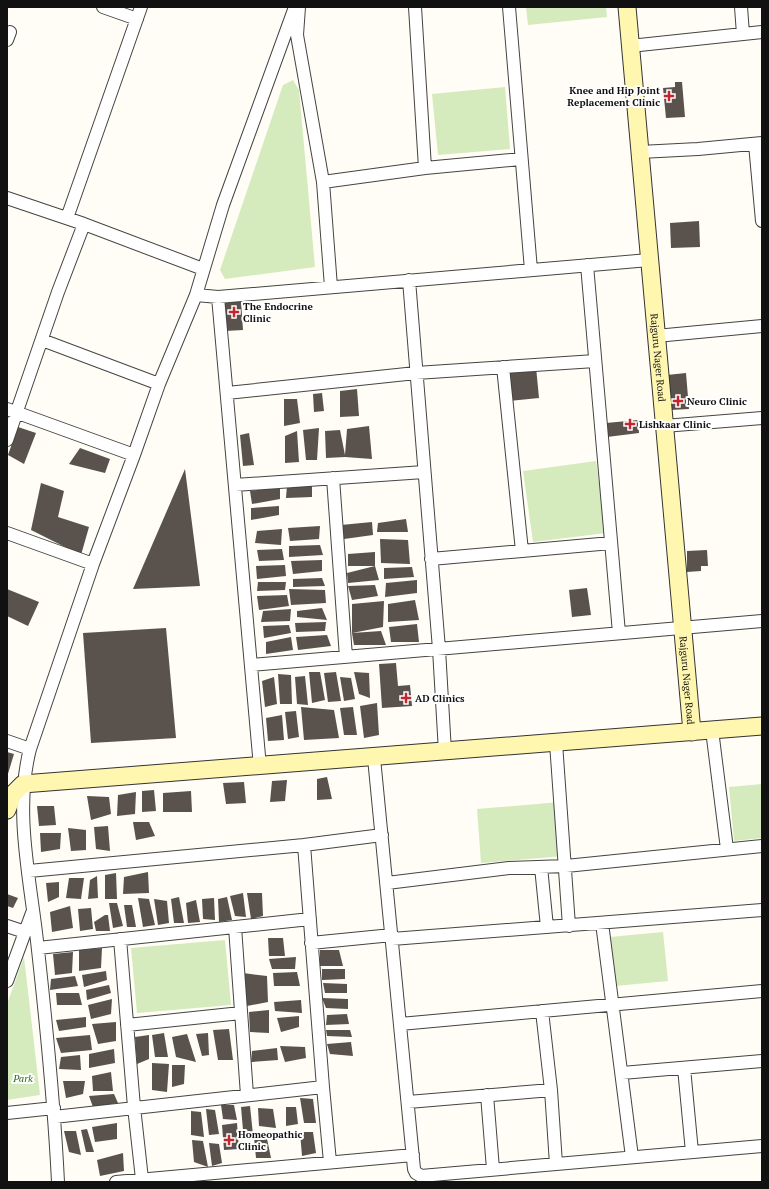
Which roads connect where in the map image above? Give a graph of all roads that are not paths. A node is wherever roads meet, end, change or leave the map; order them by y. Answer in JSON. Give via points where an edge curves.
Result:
{"nodes":[{"id":1,"x":103,"y":7,"type":"edge"},
{"id":2,"x":141,"y":7,"type":"edge"},
{"id":3,"x":295,"y":7,"type":"edge"},
{"id":4,"x":299,"y":7,"type":"edge"},
{"id":5,"x":415,"y":7,"type":"edge"},
{"id":6,"x":509,"y":7,"type":"edge"},
{"id":7,"x":627,"y":7,"type":"edge"},
{"id":8,"x":741,"y":7,"type":"edge"},
{"id":9,"x":137,"y":19,"type":"junction"},
{"id":10,"x":762,"y":32,"type":"edge"},
{"id":11,"x":743,"y":34,"type":"junction"},
{"id":12,"x":630,"y":46,"type":"junction"},
{"id":13,"x":758,"y":143,"type":"edge"},
{"id":14,"x":640,"y":152,"type":"junction"},
{"id":15,"x":521,"y":159,"type":"junction"},
{"id":16,"x":424,"y":168,"type":"junction"},
{"id":17,"x":323,"y":182,"type":"junction"},
{"id":18,"x":7,"y":198,"type":"edge"},
{"id":19,"x":67,"y":218,"type":"junction"},
{"id":20,"x":762,"y":221,"type":"edge"},
{"id":21,"x":84,"y":224,"type":"junction"},
{"id":22,"x":762,"y":224,"type":"edge"},
{"id":23,"x":649,"y":260,"type":"junction"},
{"id":24,"x":587,"y":265,"type":"junction"},
{"id":25,"x":203,"y":270,"type":"junction"},
{"id":26,"x":531,"y":270,"type":"junction"},
{"id":27,"x":409,"y":280,"type":"junction"},
{"id":28,"x":331,"y":287,"type":"junction"},
{"id":29,"x":196,"y":295,"type":"junction"},
{"id":30,"x":218,"y":297,"type":"junction"},
{"id":31,"x":762,"y":326,"type":"edge"},
{"id":32,"x":656,"y":336,"type":"junction"},
{"id":33,"x":42,"y":340,"type":"junction"},
{"id":34,"x":595,"y":361,"type":"junction"},
{"id":35,"x":503,"y":367,"type":"junction"},
{"id":36,"x":416,"y":373,"type":"junction"},
{"id":37,"x":159,"y":384,"type":"junction"},
{"id":38,"x":227,"y":393,"type":"junction"},
{"id":39,"x":12,"y":411,"type":"edge"},
{"id":40,"x":762,"y":418,"type":"edge"},
{"id":41,"x":664,"y":426,"type":"junction"},
{"id":42,"x":7,"y":440,"type":"edge"},
{"id":43,"x":134,"y":455,"type":"junction"},
{"id":44,"x":424,"y":472,"type":"junction"},
{"id":45,"x":332,"y":478,"type":"junction"},
{"id":46,"x":235,"y":485,"type":"junction"},
{"id":47,"x":7,"y":533,"type":"edge"},
{"id":48,"x":611,"y":543,"type":"junction"},
{"id":49,"x":522,"y":551,"type":"junction"},
{"id":50,"x":431,"y":559,"type":"junction"},
{"id":51,"x":93,"y":564,"type":"junction"},
{"id":52,"x":762,"y":621,"type":"edge"},
{"id":53,"x":682,"y":628,"type":"junction"},
{"id":54,"x":619,"y":633,"type":"junction"},
{"id":55,"x":439,"y":649,"type":"junction"},
{"id":56,"x":346,"y":657,"type":"junction"},
{"id":57,"x":251,"y":665,"type":"junction"},
{"id":58,"x":762,"y":726,"type":"edge"},
{"id":59,"x":712,"y":730,"type":"junction"},
{"id":60,"x":692,"y":732,"type":"junction"},
{"id":61,"x":7,"y":741,"type":"edge"},
{"id":62,"x":556,"y":743,"type":"junction"},
{"id":63,"x":30,"y":749,"type":"junction"},
{"id":64,"x":445,"y":752,"type":"junction"},
{"id":65,"x":374,"y":758,"type":"junction"},
{"id":66,"x":260,"y":767,"type":"junction"},
{"id":67,"x":23,"y":784,"type":"junction"},
{"id":68,"x":7,"y":810,"type":"edge"},
{"id":69,"x":382,"y":835,"type":"junction"},
{"id":70,"x":304,"y":845,"type":"junction"},
{"id":71,"x":762,"y":846,"type":"edge"},
{"id":72,"x":727,"y":849,"type":"junction"},
{"id":73,"x":566,"y":866,"type":"junction"},
{"id":74,"x":541,"y":867,"type":"junction"},
{"id":75,"x":29,"y":871,"type":"junction"},
{"id":76,"x":386,"y":883,"type":"junction"},
{"id":77,"x":33,"y":910,"type":"junction"},
{"id":78,"x":762,"y":910,"type":"edge"},
{"id":79,"x":310,"y":919,"type":"junction"},
{"id":80,"x":602,"y":923,"type":"junction"},
{"id":81,"x":7,"y":926,"type":"edge"},
{"id":82,"x":569,"y":926,"type":"junction"},
{"id":83,"x":234,"y":927,"type":"junction"},
{"id":84,"x":546,"y":927,"type":"junction"},
{"id":85,"x":25,"y":932,"type":"junction"},
{"id":86,"x":392,"y":937,"type":"junction"},
{"id":87,"x":120,"y":939,"type":"junction"},
{"id":88,"x":312,"y":943,"type":"junction"},
{"id":89,"x":38,"y":948,"type":"junction"},
{"id":90,"x":7,"y":981,"type":"edge"},
{"id":91,"x":762,"y":991,"type":"edge"},
{"id":92,"x":613,"y":1004,"type":"junction"},
{"id":93,"x":542,"y":1011,"type":"junction"},
{"id":94,"x":241,"y":1013,"type":"junction"},
{"id":95,"x":400,"y":1024,"type":"junction"},
{"id":96,"x":127,"y":1025,"type":"junction"},
{"id":97,"x":762,"y":1061,"type":"edge"},
{"id":98,"x":684,"y":1068,"type":"junction"},
{"id":99,"x":622,"y":1073,"type":"junction"},
{"id":100,"x":323,"y":1088,"type":"junction"},
{"id":101,"x":551,"y":1090,"type":"junction"},
{"id":102,"x":247,"y":1095,"type":"junction"},
{"id":103,"x":487,"y":1095,"type":"junction"},
{"id":104,"x":408,"y":1102,"type":"junction"},
{"id":105,"x":134,"y":1107,"type":"junction"},
{"id":106,"x":7,"y":1113,"type":"edge"},
{"id":107,"x":54,"y":1113,"type":"junction"},
{"id":108,"x":762,"y":1146,"type":"edge"},
{"id":109,"x":692,"y":1152,"type":"junction"},
{"id":110,"x":413,"y":1155,"type":"junction"},
{"id":111,"x":632,"y":1157,"type":"junction"},
{"id":112,"x":330,"y":1162,"type":"junction"},
{"id":113,"x":556,"y":1164,"type":"junction"},
{"id":114,"x":493,"y":1169,"type":"junction"},
{"id":115,"x":142,"y":1179,"type":"junction"},
{"id":116,"x":58,"y":1182,"type":"edge"},
{"id":117,"x":116,"y":1182,"type":"edge"}],
"edges":[{"from":1,"to":9,"type":"street"},
{"from":2,"to":9,"type":"street"},
{"from":3,"to":25,"type":"street","via":[[223,205]]},
{"from":4,"to":17,"type":"street","via":[[298,35]]},
{"from":5,"to":16,"type":"street"},
{"from":6,"to":15,"type":"street"},
{"from":7,"to":12,"type":"street","name":"Rajguru Nager Road"},
{"from":8,"to":11,"type":"street"},
{"from":9,"to":19,"type":"street"},
{"from":10,"to":11,"type":"street"},
{"from":11,"to":12,"type":"street"},
{"from":12,"to":14,"type":"street","name":"Rajguru Nager Road"},
{"from":13,"to":14,"type":"street"},
{"from":13,"to":20,"type":"street"},
{"from":14,"to":23,"type":"street","name":"Rajguru Nager Road"},
{"from":15,"to":16,"type":"street"},
{"from":15,"to":26,"type":"street"},
{"from":16,"to":17,"type":"street"},
{"from":17,"to":28,"type":"street"},
{"from":18,"to":19,"type":"street"},
{"from":19,"to":21,"type":"street"},
{"from":20,"to":22,"type":"street"},
{"from":21,"to":25,"type":"street"},
{"from":21,"to":33,"type":"street"},
{"from":23,"to":24,"type":"street"},
{"from":23,"to":32,"type":"street","name":"Rajguru Nager Road"},
{"from":24,"to":26,"type":"street"},
{"from":24,"to":34,"type":"street"},
{"from":25,"to":29,"type":"street"},
{"from":26,"to":27,"type":"street"},
{"from":27,"to":28,"type":"street"},
{"from":27,"to":36,"type":"street"},
{"from":28,"to":30,"type":"street"},
{"from":29,"to":30,"type":"street"},
{"from":29,"to":37,"type":"street"},
{"from":30,"to":38,"type":"street"},
{"from":31,"to":32,"type":"street"},
{"from":32,"to":41,"type":"street","name":"Rajguru Nager Road"},
{"from":33,"to":37,"type":"street"},
{"from":33,"to":39,"type":"street"},
{"from":34,"to":35,"type":"street"},
{"from":34,"to":48,"type":"street"},
{"from":35,"to":36,"type":"street"},
{"from":35,"to":49,"type":"street"},
{"from":36,"to":38,"type":"street"},
{"from":36,"to":44,"type":"street"},
{"from":37,"to":43,"type":"street"},
{"from":38,"to":46,"type":"street"},
{"from":39,"to":42,"type":"street"},
{"from":39,"to":43,"type":"street"},
{"from":40,"to":41,"type":"street"},
{"from":41,"to":53,"type":"street","name":"Rajguru Nager Road"},
{"from":43,"to":51,"type":"street"},
{"from":44,"to":45,"type":"street"},
{"from":44,"to":50,"type":"street"},
{"from":45,"to":46,"type":"street"},
{"from":45,"to":56,"type":"street"},
{"from":46,"to":57,"type":"street"},
{"from":47,"to":51,"type":"street"},
{"from":48,"to":49,"type":"street"},
{"from":48,"to":54,"type":"street"},
{"from":49,"to":50,"type":"street"},
{"from":50,"to":55,"type":"street"},
{"from":51,"to":63,"type":"street"},
{"from":52,"to":53,"type":"street"},
{"from":53,"to":54,"type":"street"},
{"from":53,"to":60,"type":"street","name":"Rajguru Nager Road"},
{"from":54,"to":55,"type":"street"},
{"from":55,"to":56,"type":"street"},
{"from":55,"to":64,"type":"street"},
{"from":56,"to":57,"type":"street"},
{"from":57,"to":66,"type":"street"},
{"from":58,"to":59,"type":"street"},
{"from":59,"to":60,"type":"street"},
{"from":59,"to":72,"type":"street"},
{"from":60,"to":62,"type":"street"},
{"from":61,"to":63,"type":"street"},
{"from":62,"to":64,"type":"street"},
{"from":62,"to":73,"type":"street"},
{"from":63,"to":67,"type":"street"},
{"from":64,"to":65,"type":"street"},
{"from":65,"to":66,"type":"street"},
{"from":65,"to":69,"type":"street"},
{"from":66,"to":67,"type":"street"},
{"from":67,"to":68,"type":"street","via":[[13,794]]},
{"from":67,"to":75,"type":"street","via":[[24,833]]},
{"from":69,"to":70,"type":"street"},
{"from":69,"to":76,"type":"street"},
{"from":70,"to":75,"type":"street"},
{"from":70,"to":79,"type":"street"},
{"from":71,"to":72,"type":"street"},
{"from":72,"to":73,"type":"street"},
{"from":73,"to":74,"type":"street"},
{"from":73,"to":82,"type":"street"},
{"from":74,"to":76,"type":"street","via":[[501,869]]},
{"from":74,"to":84,"type":"street"},
{"from":75,"to":77,"type":"street"},
{"from":76,"to":86,"type":"street"},
{"from":77,"to":85,"type":"street"},
{"from":77,"to":89,"type":"street"},
{"from":78,"to":80,"type":"street"},
{"from":79,"to":83,"type":"street"},
{"from":79,"to":88,"type":"street"},
{"from":80,"to":82,"type":"street"},
{"from":80,"to":92,"type":"street"},
{"from":81,"to":85,"type":"street"},
{"from":82,"to":84,"type":"street"},
{"from":83,"to":87,"type":"street"},
{"from":83,"to":94,"type":"street"},
{"from":84,"to":86,"type":"street"},
{"from":85,"to":90,"type":"street"},
{"from":86,"to":88,"type":"street"},
{"from":86,"to":95,"type":"street"},
{"from":87,"to":89,"type":"street"},
{"from":87,"to":96,"type":"street"},
{"from":88,"to":100,"type":"street"},
{"from":89,"to":107,"type":"street"},
{"from":91,"to":92,"type":"street"},
{"from":92,"to":93,"type":"street"},
{"from":92,"to":99,"type":"street"},
{"from":93,"to":95,"type":"street"},
{"from":93,"to":101,"type":"street"},
{"from":94,"to":96,"type":"street"},
{"from":94,"to":102,"type":"street"},
{"from":95,"to":104,"type":"street"},
{"from":96,"to":105,"type":"street"},
{"from":97,"to":98,"type":"street"},
{"from":98,"to":99,"type":"street"},
{"from":98,"to":109,"type":"street"},
{"from":99,"to":111,"type":"street"},
{"from":100,"to":102,"type":"street"},
{"from":100,"to":112,"type":"street"},
{"from":101,"to":103,"type":"street"},
{"from":101,"to":113,"type":"street"},
{"from":102,"to":105,"type":"street"},
{"from":103,"to":104,"type":"street"},
{"from":103,"to":114,"type":"street"},
{"from":104,"to":110,"type":"street"},
{"from":105,"to":107,"type":"street"},
{"from":105,"to":115,"type":"street"},
{"from":106,"to":107,"type":"street"},
{"from":107,"to":116,"type":"street"},
{"from":108,"to":109,"type":"street"},
{"from":109,"to":111,"type":"street"},
{"from":110,"to":112,"type":"street"},
{"from":110,"to":114,"type":"street","via":[[414,1169],[421,1176]]},
{"from":111,"to":113,"type":"street"},
{"from":112,"to":115,"type":"street"},
{"from":113,"to":114,"type":"street"},
{"from":115,"to":117,"type":"street"}]}
